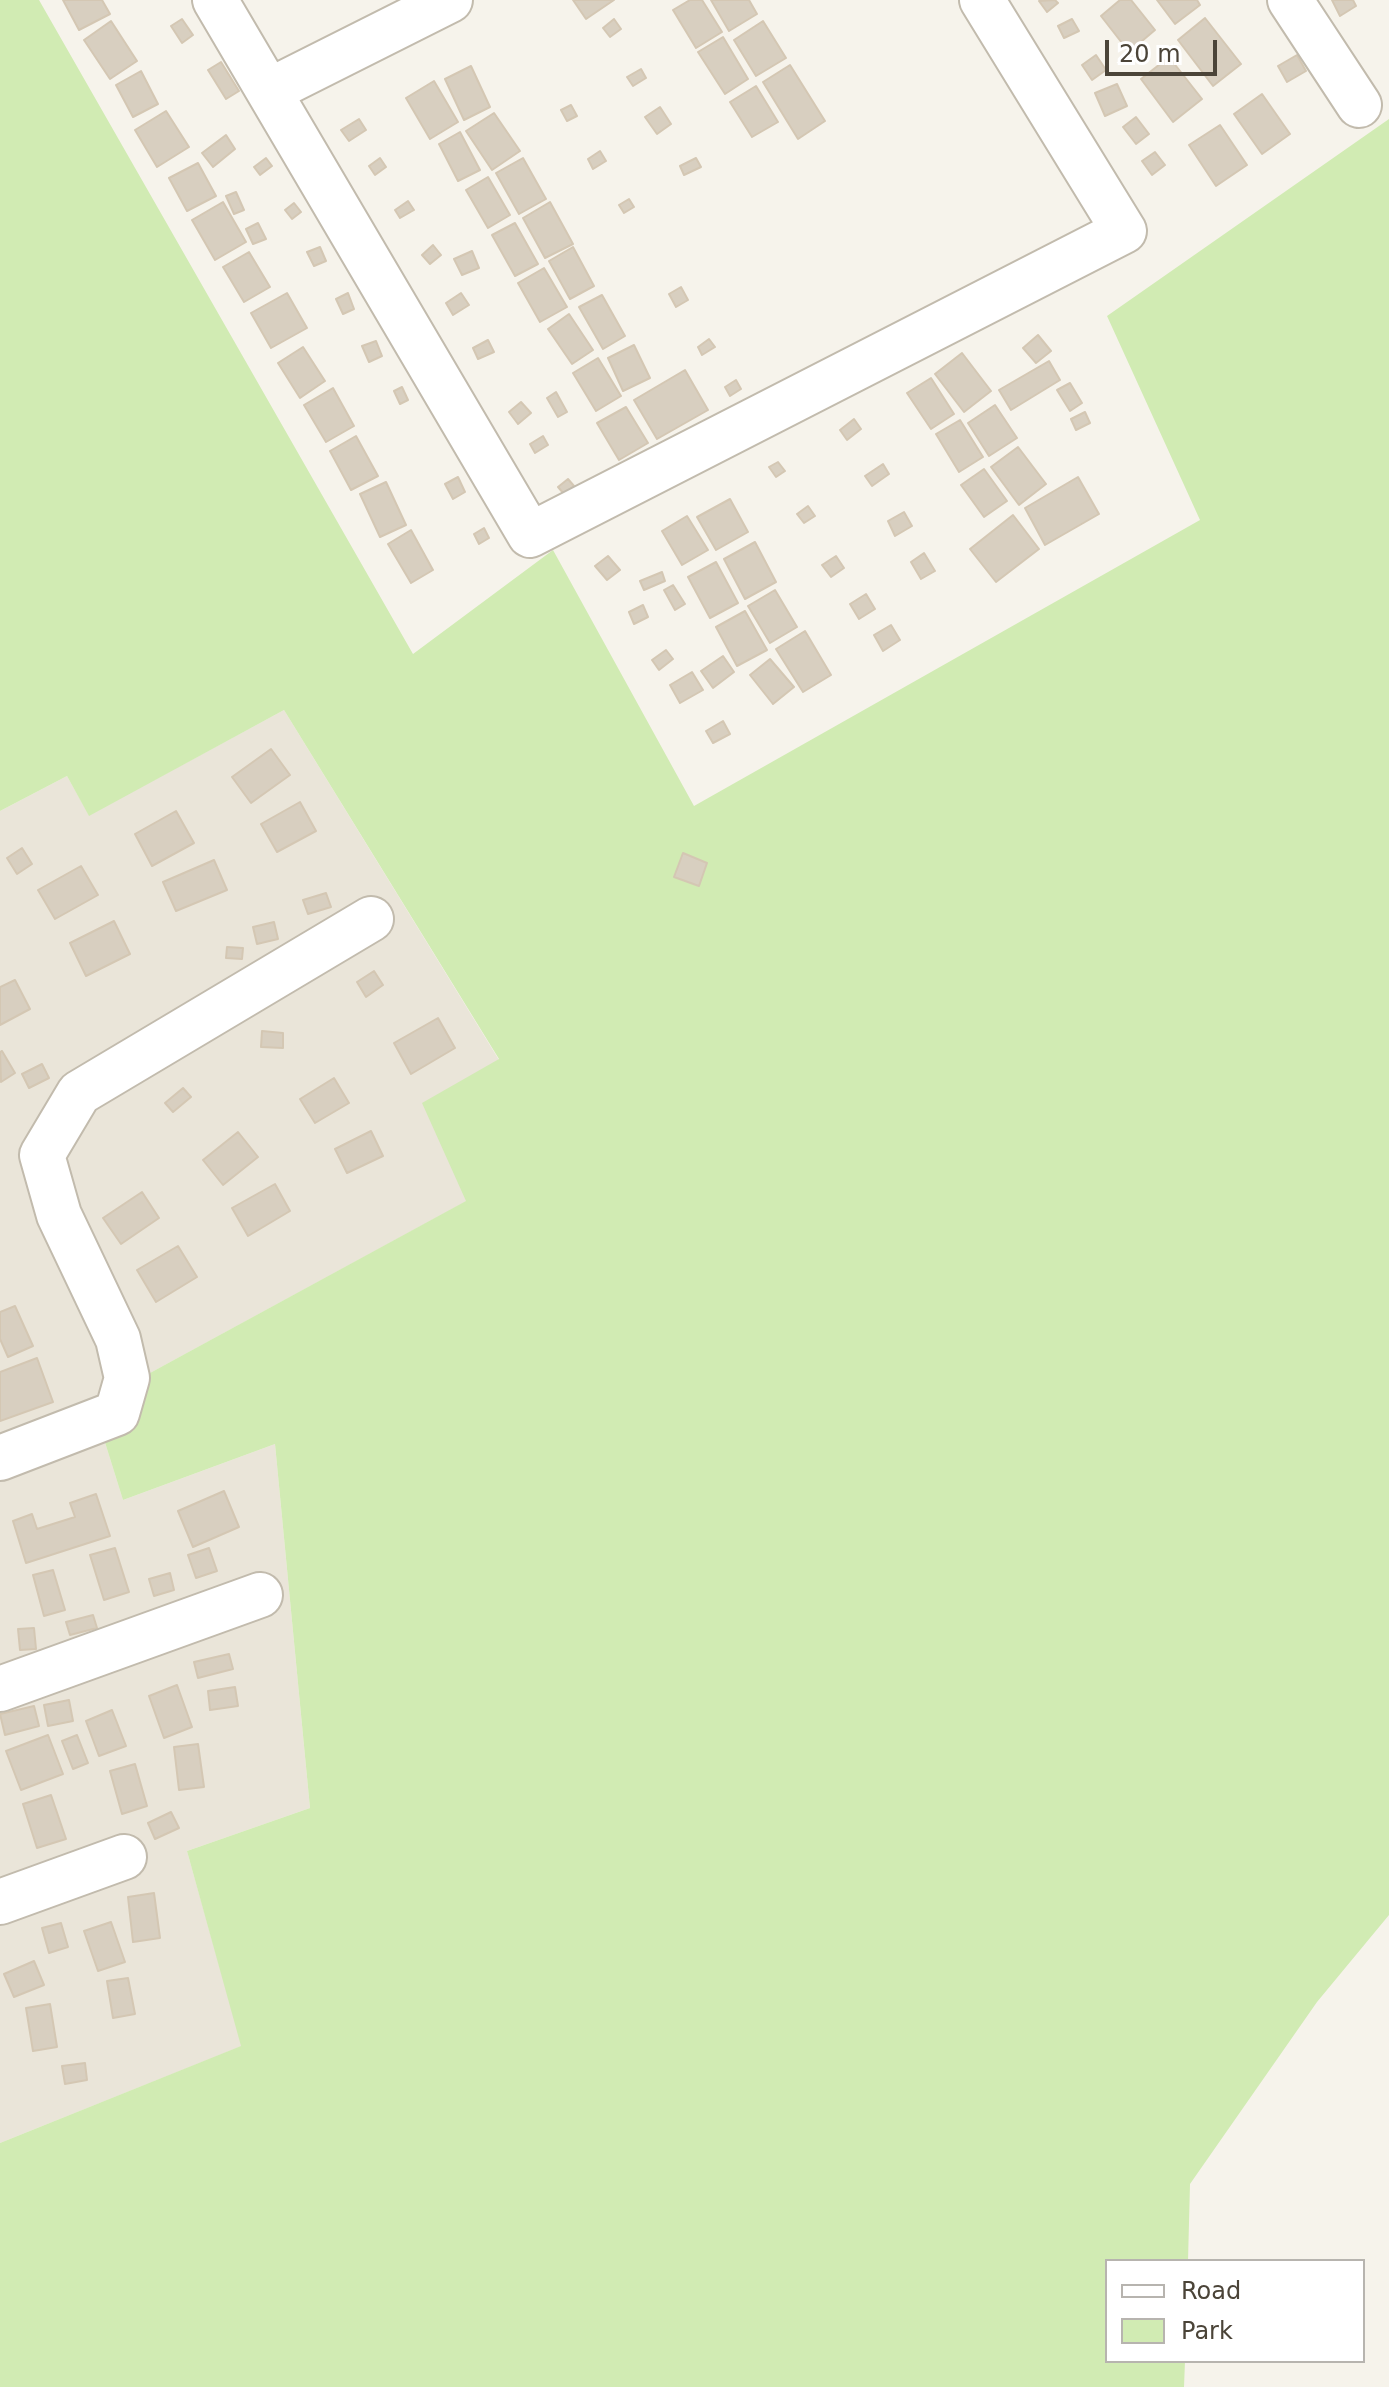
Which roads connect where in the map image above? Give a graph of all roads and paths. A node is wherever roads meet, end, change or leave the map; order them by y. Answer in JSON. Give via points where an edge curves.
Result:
{"nodes":[{"id":1,"x":215,"y":0,"type":"edge"},
{"id":2,"x":450,"y":0,"type":"edge"},
{"id":3,"x":982,"y":0,"type":"edge"},
{"id":4,"x":1290,"y":0,"type":"edge"},
{"id":5,"x":269,"y":91,"type":"junction"},
{"id":6,"x":1359,"y":105,"type":"dead end"},
{"id":7,"x":371,"y":919,"type":"dead end"},
{"id":8,"x":0,"y":1458,"type":"edge"},
{"id":9,"x":260,"y":1595,"type":"dead end"},
{"id":10,"x":0,"y":1689,"type":"edge"},
{"id":11,"x":124,"y":1857,"type":"dead end"},
{"id":12,"x":0,"y":1902,"type":"edge"}],
"edges":[{"from":1,"to":5,"type":"street"},
{"from":2,"to":5,"type":"street"},
{"from":3,"to":5,"type":"street","via":[[1124,231],[530,535]]},
{"from":4,"to":6,"type":"street"},
{"from":7,"to":8,"type":"street","via":[[79,1093],[42,1155],[59,1215],[118,1339],[127,1378],[117,1413]]},
{"from":9,"to":10,"type":"street"},
{"from":11,"to":12,"type":"street"}]}
